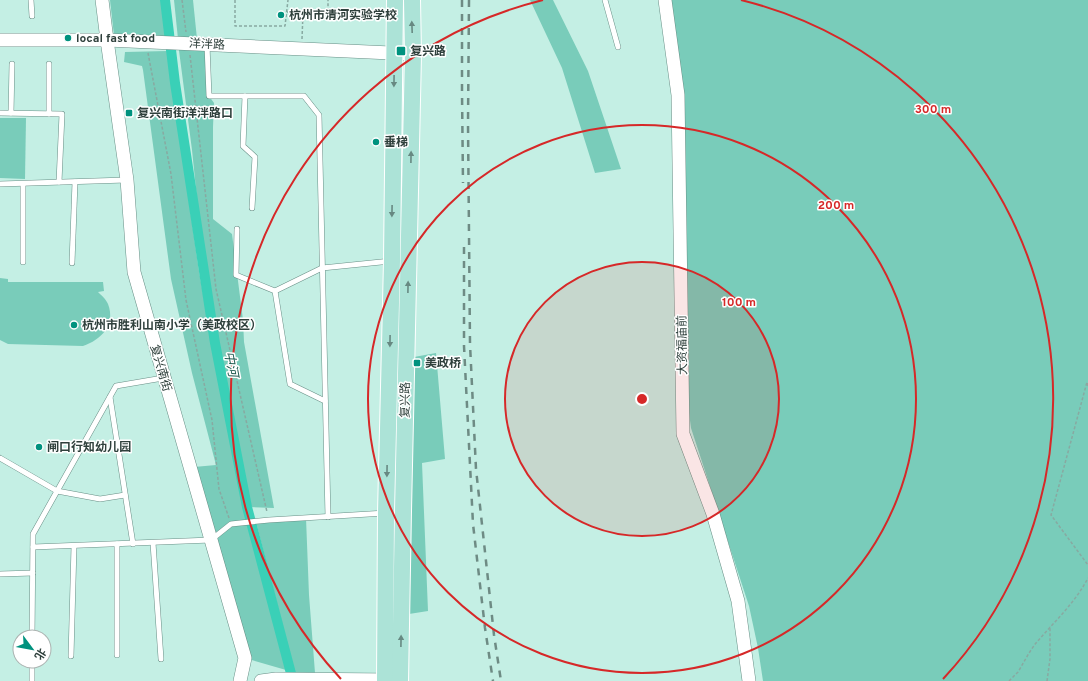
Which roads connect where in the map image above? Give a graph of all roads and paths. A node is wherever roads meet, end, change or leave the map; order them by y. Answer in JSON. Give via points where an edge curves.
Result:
{"nodes":[{"id":1,"x":31,"y":0,"type":"edge"},
{"id":2,"x":102,"y":0,"type":"edge"},
{"id":3,"x":182,"y":0,"type":"edge"},
{"id":4,"x":235,"y":0,"type":"edge"},
{"id":5,"x":288,"y":0,"type":"edge"},
{"id":6,"x":328,"y":0,"type":"edge"},
{"id":7,"x":395,"y":0,"type":"edge"},
{"id":8,"x":412,"y":0,"type":"edge"},
{"id":9,"x":605,"y":0,"type":"edge"},
{"id":10,"x":665,"y":0,"type":"edge"},
{"id":11,"x":286,"y":12,"type":"junction"},
{"id":12,"x":303,"y":13,"type":"junction"},
{"id":13,"x":32,"y":16,"type":"dead end"},
{"id":14,"x":0,"y":40,"type":"edge"},
{"id":15,"x":107,"y":40,"type":"junction"},
{"id":16,"x":146,"y":42,"type":"junction"},
{"id":17,"x":176,"y":43,"type":"junction"},
{"id":18,"x":207,"y":44,"type":"junction"},
{"id":19,"x":618,"y":47,"type":"dead end"},
{"id":20,"x":301,"y":49,"type":"junction"},
{"id":21,"x":395,"y":53,"type":"junction"},
{"id":22,"x":413,"y":54,"type":"junction"},
{"id":23,"x":12,"y":64,"type":"dead end"},
{"id":24,"x":49,"y":64,"type":"dead end"},
{"id":25,"x":245,"y":96,"type":"junction"},
{"id":26,"x":0,"y":113,"type":"edge"},
{"id":27,"x":11,"y":113,"type":"junction"},
{"id":28,"x":48,"y":114,"type":"junction"},
{"id":29,"x":127,"y":180,"type":"junction"},
{"id":30,"x":59,"y":182,"type":"junction"},
{"id":31,"x":75,"y":182,"type":"junction"},
{"id":32,"x":0,"y":184,"type":"edge"},
{"id":33,"x":23,"y":184,"type":"junction"},
{"id":34,"x":252,"y":208,"type":"dead end"},
{"id":35,"x":236,"y":229,"type":"dead end"},
{"id":36,"x":400,"y":261,"type":"junction"},
{"id":37,"x":22,"y":262,"type":"dead end"},
{"id":38,"x":72,"y":263,"type":"dead end"},
{"id":39,"x":322,"y":268,"type":"junction"},
{"id":40,"x":275,"y":291,"type":"junction"},
{"id":41,"x":164,"y":378,"type":"junction"},
{"id":42,"x":1088,"y":386,"type":"edge"},
{"id":43,"x":110,"y":396,"type":"junction"},
{"id":44,"x":326,"y":401,"type":"junction"},
{"id":45,"x":0,"y":458,"type":"edge"},
{"id":46,"x":57,"y":491,"type":"junction"},
{"id":47,"x":125,"y":495,"type":"junction"},
{"id":48,"x":402,"y":511,"type":"junction"},
{"id":49,"x":386,"y":514,"type":"junction"},
{"id":50,"x":328,"y":517,"type":"junction"},
{"id":51,"x":269,"y":520,"type":"junction"},
{"id":52,"x":232,"y":524,"type":"junction"},
{"id":53,"x":211,"y":540,"type":"junction"},
{"id":54,"x":153,"y":543,"type":"junction"},
{"id":55,"x":117,"y":544,"type":"junction"},
{"id":56,"x":133,"y":544,"type":"junction"},
{"id":57,"x":74,"y":546,"type":"junction"},
{"id":58,"x":33,"y":547,"type":"junction"},
{"id":59,"x":1088,"y":565,"type":"edge"},
{"id":60,"x":33,"y":573,"type":"junction"},
{"id":61,"x":0,"y":574,"type":"edge"},
{"id":62,"x":1088,"y":578,"type":"edge"},
{"id":63,"x":1050,"y":626,"type":"junction"},
{"id":64,"x":32,"y":629,"type":"edge"},
{"id":65,"x":117,"y":655,"type":"dead end"},
{"id":66,"x":71,"y":656,"type":"dead end"},
{"id":67,"x":161,"y":659,"type":"dead end"},
{"id":68,"x":32,"y":669,"type":"edge"},
{"id":69,"x":395,"y":680,"type":"edge"},
{"id":70,"x":32,"y":681,"type":"edge"},
{"id":71,"x":240,"y":681,"type":"edge"},
{"id":72,"x":261,"y":681,"type":"edge"},
{"id":73,"x":749,"y":681,"type":"edge"},
{"id":74,"x":1009,"y":681,"type":"edge"},
{"id":75,"x":1047,"y":681,"type":"edge"}],
"edges":[{"from":1,"to":13,"type":"lane"},
{"from":2,"to":15,"type":"street","name":"复兴南街"},
{"from":3,"to":17,"type":"path"},
{"from":4,"to":11,"type":"path","via":[[235,26],[285,26]]},
{"from":5,"to":11,"type":"path"},
{"from":6,"to":12,"type":"path","via":[[328,10]]},
{"from":7,"to":21,"type":"main road","name":"复兴路"},
{"from":22,"to":8,"type":"main road","name":"复兴路","one_way":true},
{"from":9,"to":19,"type":"lane"},
{"from":10,"to":73,"type":"street","name":"大资福庙前","via":[[678,95],[683,434],[713,514],[738,601]]},
{"from":11,"to":12,"type":"path"},
{"from":12,"to":20,"type":"path"},
{"from":14,"to":15,"type":"street","name":"洋泮路"},
{"from":15,"to":16,"type":"street","name":"洋泮路"},
{"from":15,"to":29,"type":"street","name":"复兴南街"},
{"from":16,"to":17,"type":"street","name":"洋泮路"},
{"from":16,"to":52,"type":"path","via":[[171,174],[186,300],[212,420],[219,489]]},
{"from":17,"to":18,"type":"street","name":"洋泮路"},
{"from":17,"to":51,"type":"path","via":[[216,289]]},
{"from":18,"to":20,"type":"street","name":"洋泮路"},
{"from":18,"to":25,"type":"lane","via":[[210,96]]},
{"from":20,"to":21,"type":"street","name":"洋泮路"},
{"from":21,"to":22,"type":"street","name":"洋泮路"},
{"from":21,"to":36,"type":"main road","name":"复兴路","one_way":true},
{"from":36,"to":22,"type":"main road","name":"复兴路","one_way":true},
{"from":23,"to":27,"type":"lane"},
{"from":24,"to":28,"type":"lane"},
{"from":25,"to":34,"type":"lane","via":[[243,146],[255,158]]},
{"from":25,"to":39,"type":"lane","via":[[304,96],[319,115]]},
{"from":26,"to":27,"type":"lane"},
{"from":27,"to":28,"type":"lane"},
{"from":28,"to":30,"type":"lane","via":[[62,114]]},
{"from":29,"to":31,"type":"lane"},
{"from":29,"to":41,"type":"street","name":"复兴南街","via":[[134,272]]},
{"from":30,"to":31,"type":"lane"},
{"from":30,"to":33,"type":"lane"},
{"from":31,"to":38,"type":"lane"},
{"from":32,"to":33,"type":"lane"},
{"from":33,"to":37,"type":"lane"},
{"from":35,"to":40,"type":"lane","via":[[236,275]]},
{"from":36,"to":39,"type":"lane"},
{"from":48,"to":36,"type":"main road","name":"复兴路","one_way":true},
{"from":36,"to":49,"type":"main road","name":"复兴路","one_way":true},
{"from":39,"to":40,"type":"lane"},
{"from":39,"to":44,"type":"lane"},
{"from":40,"to":44,"type":"lane","via":[[290,384]]},
{"from":41,"to":43,"type":"lane","via":[[116,386]]},
{"from":41,"to":53,"type":"street","name":"复兴南街"},
{"from":42,"to":59,"type":"path","via":[[1086,382],[1051,515]]},
{"from":43,"to":46,"type":"lane"},
{"from":43,"to":47,"type":"lane"},
{"from":44,"to":50,"type":"lane"},
{"from":45,"to":46,"type":"lane"},
{"from":46,"to":47,"type":"lane","via":[[100,499]]},
{"from":46,"to":58,"type":"lane","via":[[33,534]]},
{"from":47,"to":56,"type":"lane"},
{"from":48,"to":49,"type":"lane"},
{"from":69,"to":48,"type":"main road","name":"复兴路","one_way":true},
{"from":49,"to":50,"type":"lane"},
{"from":49,"to":69,"type":"main road","name":"复兴路"},
{"from":50,"to":51,"type":"lane"},
{"from":51,"to":52,"type":"lane"},
{"from":52,"to":53,"type":"lane"},
{"from":53,"to":54,"type":"lane"},
{"from":53,"to":71,"type":"street","name":"复兴南街","via":[[245,658]]},
{"from":54,"to":56,"type":"lane"},
{"from":54,"to":67,"type":"lane"},
{"from":55,"to":56,"type":"lane"},
{"from":55,"to":57,"type":"lane"},
{"from":55,"to":65,"type":"lane"},
{"from":57,"to":58,"type":"lane"},
{"from":57,"to":66,"type":"lane"},
{"from":58,"to":60,"type":"lane"},
{"from":60,"to":61,"type":"lane"},
{"from":60,"to":64,"type":"lane"},
{"from":62,"to":63,"type":"path","via":[[1071,604]]},
{"from":63,"to":74,"type":"path"},
{"from":63,"to":75,"type":"path"},
{"from":68,"to":70,"type":"lane"},
{"from":69,"to":72,"type":"street"}]}
